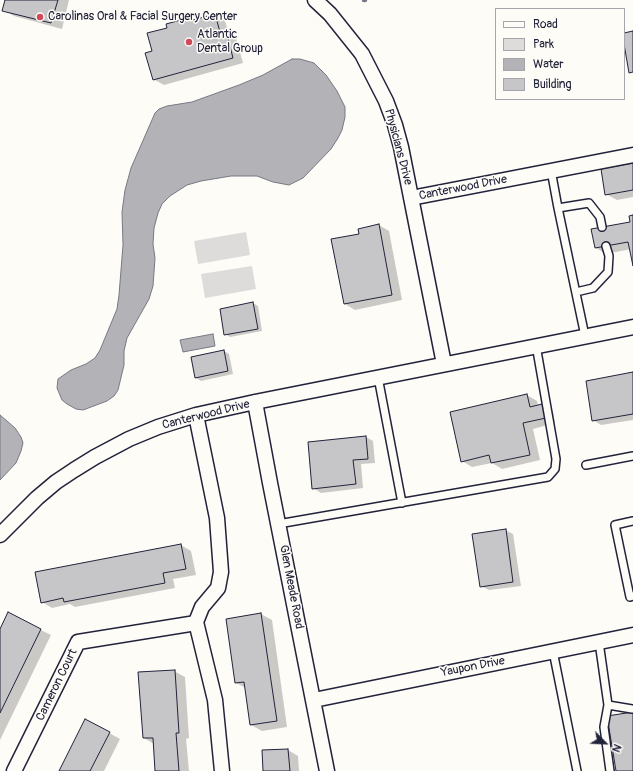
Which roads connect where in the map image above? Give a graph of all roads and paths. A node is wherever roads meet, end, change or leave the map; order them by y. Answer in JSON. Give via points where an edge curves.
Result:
{"nodes":[{"id":1,"x":315,"y":0,"type":"edge"},
{"id":2,"x":633,"y":154,"type":"edge"},
{"id":3,"x":551,"y":170,"type":"junction"},
{"id":4,"x":411,"y":198,"type":"junction"},
{"id":5,"x":558,"y":208,"type":"junction"},
{"id":6,"x":602,"y":227,"type":"dead end"},
{"id":7,"x":606,"y":246,"type":"dead end"},
{"id":8,"x":576,"y":292,"type":"junction"},
{"id":9,"x":633,"y":327,"type":"edge"},
{"id":10,"x":585,"y":336,"type":"junction"},
{"id":11,"x":536,"y":345,"type":"junction"},
{"id":12,"x":444,"y":364,"type":"junction"},
{"id":13,"x":378,"y":377,"type":"junction"},
{"id":14,"x":255,"y":402,"type":"junction"},
{"id":15,"x":196,"y":415,"type":"junction"},
{"id":16,"x":633,"y":456,"type":"edge"},
{"id":17,"x":586,"y":466,"type":"dead end"},
{"id":18,"x":402,"y":503,"type":"junction"},
{"id":19,"x":633,"y":522,"type":"edge"},
{"id":20,"x":278,"y":524,"type":"junction"},
{"id":21,"x":0,"y":535,"type":"edge"},
{"id":22,"x":633,"y":596,"type":"edge"},
{"id":23,"x":196,"y":623,"type":"junction"},
{"id":24,"x":633,"y":635,"type":"edge"},
{"id":25,"x":599,"y":642,"type":"junction"},
{"id":26,"x":553,"y":651,"type":"junction"},
{"id":27,"x":314,"y":700,"type":"junction"},
{"id":28,"x":608,"y":705,"type":"junction"},
{"id":29,"x":632,"y":709,"type":"edge"},
{"id":30,"x":14,"y":771,"type":"edge"},
{"id":31,"x":222,"y":771,"type":"edge"},
{"id":32,"x":327,"y":771,"type":"edge"},
{"id":33,"x":577,"y":771,"type":"edge"},
{"id":34,"x":610,"y":771,"type":"edge"}],
"edges":[{"from":1,"to":4,"type":"street","name":"Physicians Drive","via":[[347,33],[376,79],[401,147]]},
{"from":2,"to":3,"type":"street","name":"Canterwood Drive"},
{"from":3,"to":4,"type":"street","name":"Canterwood Drive"},
{"from":3,"to":5,"type":"lane"},
{"from":4,"to":12,"type":"street","name":"Canterwood Drive"},
{"from":5,"to":6,"type":"lane","via":[[589,203],[600,217]]},
{"from":5,"to":8,"type":"lane"},
{"from":7,"to":8,"type":"lane","via":[[609,256],[608,272],[593,288]]},
{"from":8,"to":10,"type":"lane"},
{"from":9,"to":10,"type":"street","name":"Canterwood Drive"},
{"from":10,"to":11,"type":"street","name":"Canterwood Drive"},
{"from":11,"to":12,"type":"street","name":"Canterwood Drive"},
{"from":11,"to":18,"type":"lane","via":[[556,459],[554,469],[548,477]]},
{"from":12,"to":13,"type":"street","name":"Canterwood Drive"},
{"from":13,"to":14,"type":"street","name":"Canterwood Drive"},
{"from":13,"to":18,"type":"lane"},
{"from":14,"to":15,"type":"street","name":"Canterwood Drive"},
{"from":14,"to":20,"type":"street","name":"Glen Meade Road"},
{"from":15,"to":21,"type":"street","name":"Canterwood Drive","via":[[158,427],[95,456],[56,482]]},
{"from":15,"to":23,"type":"street","via":[[217,518],[221,572],[218,588],[202,607]]},
{"from":16,"to":17,"type":"lane"},
{"from":18,"to":20,"type":"lane"},
{"from":19,"to":22,"type":"lane","via":[[615,525],[630,597]]},
{"from":20,"to":27,"type":"street","name":"Glen Meade Road"},
{"from":23,"to":30,"type":"street","name":"Cameron Court","via":[[78,642]]},
{"from":23,"to":31,"type":"street","via":[[215,700]]},
{"from":24,"to":25,"type":"street","name":"Yaupon Drive"},
{"from":25,"to":26,"type":"street","name":"Yaupon Drive"},
{"from":25,"to":28,"type":"lane"},
{"from":26,"to":27,"type":"street","name":"Yaupon Drive"},
{"from":26,"to":33,"type":"lane"},
{"from":27,"to":32,"type":"street","name":"Glen Meade Road"},
{"from":28,"to":29,"type":"lane"},
{"from":28,"to":34,"type":"lane","via":[[604,727]]}]}
